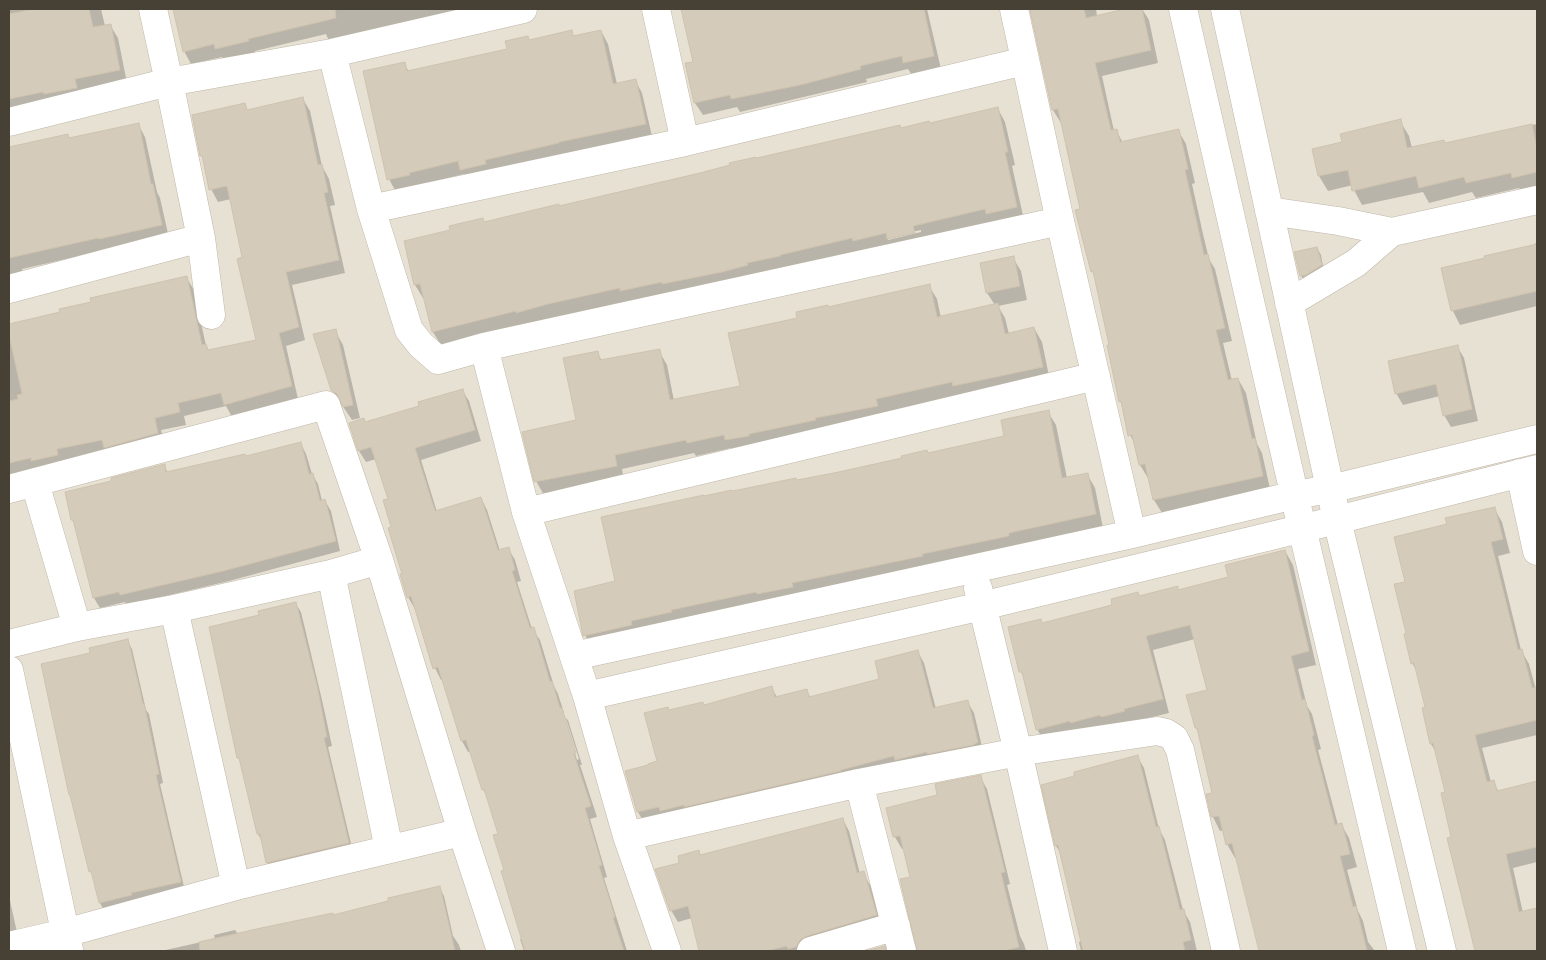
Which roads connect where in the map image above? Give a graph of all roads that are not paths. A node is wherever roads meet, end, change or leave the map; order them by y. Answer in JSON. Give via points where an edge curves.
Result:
{"nodes":[{"id":1,"x":152,"y":9,"type":"edge"},
{"id":2,"x":523,"y":9,"type":"edge"},
{"id":3,"x":656,"y":9,"type":"edge"},
{"id":4,"x":1014,"y":9,"type":"edge"},
{"id":5,"x":1183,"y":9,"type":"edge"},
{"id":6,"x":1225,"y":9,"type":"edge"},
{"id":7,"x":332,"y":53,"type":"junction"},
{"id":8,"x":1025,"y":61,"type":"junction"},
{"id":9,"x":169,"y":82,"type":"junction"},
{"id":10,"x":9,"y":122,"type":"edge"},
{"id":11,"x":685,"y":142,"type":"junction"},
{"id":12,"x":1537,"y":200,"type":"edge"},
{"id":13,"x":371,"y":209,"type":"junction"},
{"id":14,"x":1269,"y":212,"type":"junction"},
{"id":15,"x":1060,"y":221,"type":"junction"},
{"id":16,"x":1392,"y":232,"type":"junction"},
{"id":17,"x":201,"y":238,"type":"junction"},
{"id":18,"x":9,"y":289,"type":"edge"},
{"id":19,"x":1289,"y":303,"type":"junction"},
{"id":20,"x":211,"y":315,"type":"dead end"},
{"id":21,"x":484,"y":347,"type":"junction"},
{"id":22,"x":1096,"y":376,"type":"junction"},
{"id":23,"x":1537,"y":439,"type":"edge"},
{"id":24,"x":1528,"y":471,"type":"edge"},
{"id":25,"x":35,"y":483,"type":"junction"},
{"id":26,"x":9,"y":489,"type":"edge"},
{"id":27,"x":1330,"y":489,"type":"junction"},
{"id":28,"x":1294,"y":495,"type":"junction"},
{"id":29,"x":526,"y":512,"type":"junction"},
{"id":30,"x":1337,"y":520,"type":"junction"},
{"id":31,"x":1302,"y":528,"type":"junction"},
{"id":32,"x":1132,"y":534,"type":"junction"},
{"id":33,"x":1537,"y":551,"type":"edge"},
{"id":34,"x":379,"y":560,"type":"junction"},
{"id":35,"x":973,"y":569,"type":"junction"},
{"id":36,"x":331,"y":574,"type":"junction"},
{"id":37,"x":982,"y":606,"type":"junction"},
{"id":38,"x":174,"y":609,"type":"junction"},
{"id":39,"x":77,"y":627,"type":"junction"},
{"id":40,"x":9,"y":644,"type":"edge"},
{"id":41,"x":574,"y":656,"type":"junction"},
{"id":42,"x":9,"y":670,"type":"edge"},
{"id":43,"x":587,"y":696,"type":"junction"},
{"id":44,"x":1018,"y":752,"type":"junction"},
{"id":45,"x":859,"y":783,"type":"junction"},
{"id":46,"x":462,"y":832,"type":"junction"},
{"id":47,"x":627,"y":836,"type":"junction"},
{"id":48,"x":389,"y":849,"type":"junction"},
{"id":49,"x":236,"y":886,"type":"junction"},
{"id":50,"x":899,"y":939,"type":"edge"},
{"id":51,"x":67,"y":942,"type":"edge"},
{"id":52,"x":9,"y":946,"type":"edge"},
{"id":53,"x":501,"y":951,"type":"edge"},
{"id":54,"x":667,"y":951,"type":"edge"},
{"id":55,"x":811,"y":951,"type":"edge"},
{"id":56,"x":1063,"y":951,"type":"edge"},
{"id":57,"x":1226,"y":951,"type":"edge"},
{"id":58,"x":1402,"y":951,"type":"edge"},
{"id":59,"x":1442,"y":951,"type":"edge"}],
"edges":[{"from":1,"to":9,"type":"street"},
{"from":2,"to":7,"type":"street"},
{"from":3,"to":11,"type":"street"},
{"from":4,"to":8,"type":"street"},
{"from":5,"to":28,"type":"street"},
{"from":6,"to":14,"type":"street"},
{"from":7,"to":9,"type":"street"},
{"from":7,"to":13,"type":"street"},
{"from":8,"to":11,"type":"street"},
{"from":8,"to":15,"type":"street"},
{"from":9,"to":10,"type":"street"},
{"from":9,"to":17,"type":"street"},
{"from":11,"to":13,"type":"street"},
{"from":12,"to":16,"type":"street"},
{"from":13,"to":21,"type":"street","via":[[409,330],[417,340],[438,360]]},
{"from":14,"to":16,"type":"street"},
{"from":14,"to":19,"type":"street"},
{"from":15,"to":21,"type":"street"},
{"from":15,"to":22,"type":"street"},
{"from":16,"to":19,"type":"street","via":[[1356,263]]},
{"from":17,"to":18,"type":"street"},
{"from":17,"to":20,"type":"street"},
{"from":19,"to":27,"type":"street"},
{"from":21,"to":29,"type":"street"},
{"from":22,"to":29,"type":"street"},
{"from":22,"to":32,"type":"street"},
{"from":23,"to":27,"type":"street"},
{"from":24,"to":30,"type":"street"},
{"from":24,"to":33,"type":"street"},
{"from":25,"to":26,"type":"street"},
{"from":25,"to":34,"type":"street","via":[[326,405]]},
{"from":25,"to":39,"type":"street"},
{"from":27,"to":28,"type":"street"},
{"from":27,"to":30,"type":"street"},
{"from":28,"to":31,"type":"street"},
{"from":28,"to":32,"type":"street"},
{"from":29,"to":41,"type":"street"},
{"from":30,"to":31,"type":"street"},
{"from":30,"to":59,"type":"street"},
{"from":31,"to":37,"type":"street"},
{"from":31,"to":58,"type":"street"},
{"from":32,"to":35,"type":"street"},
{"from":34,"to":36,"type":"street"},
{"from":34,"to":46,"type":"street"},
{"from":35,"to":37,"type":"street"},
{"from":35,"to":41,"type":"street"},
{"from":36,"to":38,"type":"street"},
{"from":36,"to":48,"type":"street"},
{"from":37,"to":43,"type":"street"},
{"from":37,"to":44,"type":"street"},
{"from":38,"to":39,"type":"street"},
{"from":38,"to":49,"type":"street"},
{"from":39,"to":40,"type":"street"},
{"from":41,"to":43,"type":"street"},
{"from":42,"to":51,"type":"street"},
{"from":43,"to":47,"type":"street"},
{"from":44,"to":45,"type":"street"},
{"from":44,"to":56,"type":"street"},
{"from":44,"to":57,"type":"street","via":[[1157,731],[1174,738],[1180,750]]},
{"from":45,"to":47,"type":"street"},
{"from":45,"to":50,"type":"street"},
{"from":46,"to":48,"type":"street"},
{"from":46,"to":53,"type":"street"},
{"from":47,"to":54,"type":"street"},
{"from":48,"to":49,"type":"street"},
{"from":49,"to":51,"type":"street"},
{"from":50,"to":55,"type":"street"},
{"from":51,"to":52,"type":"street"}]}
